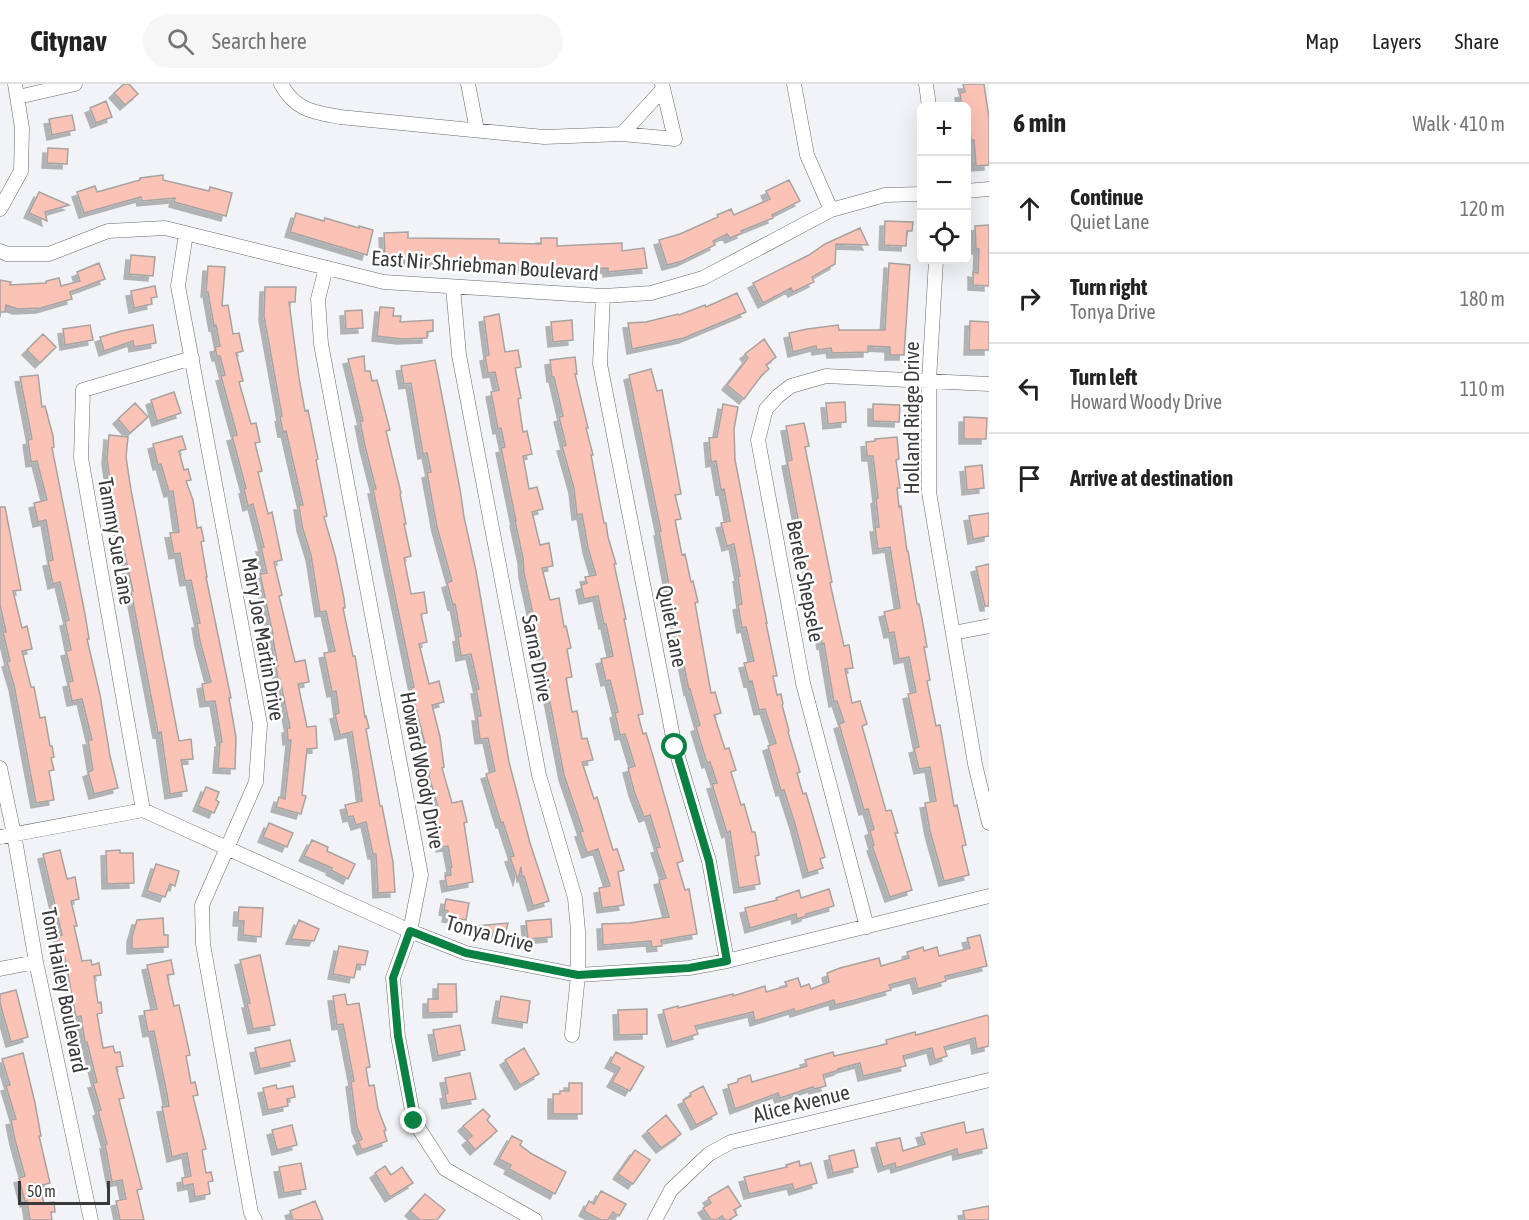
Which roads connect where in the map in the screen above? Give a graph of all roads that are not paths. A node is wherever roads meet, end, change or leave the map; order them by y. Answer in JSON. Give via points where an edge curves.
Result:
{"nodes":[{"id":1,"x":75,"y":84,"type":"edge"},
{"id":2,"x":281,"y":84,"type":"edge"},
{"id":3,"x":468,"y":84,"type":"edge"},
{"id":4,"x":794,"y":84,"type":"edge"},
{"id":5,"x":926,"y":84,"type":"edge"},
{"id":6,"x":663,"y":86,"type":"edge"},
{"id":7,"x":16,"y":91,"type":"edge"},
{"id":8,"x":928,"y":102,"type":"edge"},
{"id":9,"x":477,"y":130,"type":"junction"},
{"id":10,"x":622,"y":134,"type":"junction"},
{"id":11,"x":989,"y":189,"type":"edge"},
{"id":12,"x":971,"y":191,"type":"edge"},
{"id":13,"x":917,"y":194,"type":"edge"},
{"id":14,"x":0,"y":209,"type":"edge"},
{"id":15,"x":831,"y":210,"type":"junction"},
{"id":16,"x":186,"y":233,"type":"junction"},
{"id":17,"x":0,"y":251,"type":"edge"},
{"id":18,"x":936,"y":264,"type":"edge"},
{"id":19,"x":326,"y":268,"type":"junction"},
{"id":20,"x":453,"y":287,"type":"junction"},
{"id":21,"x":603,"y":296,"type":"junction"},
{"id":22,"x":192,"y":358,"type":"junction"},
{"id":23,"x":929,"y":381,"type":"junction"},
{"id":24,"x":989,"y":384,"type":"edge"},
{"id":25,"x":989,"y":626,"type":"edge"},
{"id":26,"x":953,"y":633,"type":"junction"},
{"id":27,"x":0,"y":768,"type":"edge"},
{"id":28,"x":143,"y":810,"type":"junction"},
{"id":29,"x":989,"y":824,"type":"edge"},
{"id":30,"x":7,"y":835,"type":"edge"},
{"id":31,"x":226,"y":849,"type":"junction"},
{"id":32,"x":989,"y":896,"type":"edge"},
{"id":33,"x":867,"y":927,"type":"junction"},
{"id":34,"x":410,"y":931,"type":"junction"},
{"id":35,"x":727,"y":961,"type":"junction"},
{"id":36,"x":36,"y":962,"type":"junction"},
{"id":37,"x":0,"y":969,"type":"edge"},
{"id":38,"x":578,"y":975,"type":"junction"},
{"id":39,"x":572,"y":1035,"type":"dead end"},
{"id":40,"x":989,"y":1080,"type":"edge"},
{"id":41,"x":91,"y":1220,"type":"edge"},
{"id":42,"x":255,"y":1220,"type":"edge"},
{"id":43,"x":536,"y":1220,"type":"edge"},
{"id":44,"x":655,"y":1220,"type":"edge"}],
"edges":[{"from":1,"to":7,"type":"street"},
{"from":2,"to":9,"type":"street","via":[[293,102],[309,111]]},
{"from":3,"to":9,"type":"street"},
{"from":4,"to":15,"type":"street","via":[[807,154]]},
{"from":5,"to":8,"type":"street"},
{"from":6,"to":10,"type":"street"},
{"from":6,"to":10,"type":"street","via":[[675,139]]},
{"from":7,"to":14,"type":"street","via":[[22,128],[21,171]]},
{"from":9,"to":10,"type":"street","via":[[543,137]]},
{"from":11,"to":12,"type":"street"},
{"from":13,"to":15,"type":"street","name":"East Nir Shriebman Boulevard","via":[[885,195]]},
{"from":15,"to":21,"type":"street","name":"East Nir Shriebman Boulevard","via":[[703,278],[651,293]]},
{"from":16,"to":17,"type":"street","name":"East Nir Shriebman Boulevard","via":[[165,228],[108,231],[49,254]]},
{"from":16,"to":19,"type":"street","name":"East Nir Shriebman Boulevard"},
{"from":16,"to":22,"type":"street","name":"Mary Joe Martin Drive","via":[[178,286]]},
{"from":18,"to":23,"type":"street","name":"Holland Ridge Drive"},
{"from":19,"to":20,"type":"street","name":"East Nir Shriebman Boulevard","via":[[384,282]]},
{"from":19,"to":34,"type":"street","name":"Howard Woody Drive","via":[[318,299],[321,344],[421,875]]},
{"from":20,"to":21,"type":"street","name":"East Nir Shriebman Boulevard"},
{"from":20,"to":38,"type":"street","name":"Sarna Drive","via":[[459,355],[539,775],[575,897]]},
{"from":21,"to":35,"type":"street","name":"Quiet Lane","via":[[600,364],[675,747],[709,861]]},
{"from":22,"to":28,"type":"street","name":"Tammy Sue Lane","via":[[83,390],[81,458]]},
{"from":22,"to":31,"type":"street","name":"Mary Joe Martin Drive","via":[[260,724],[256,782]]},
{"from":23,"to":24,"type":"street","name":"Berele Shepsele"},
{"from":23,"to":26,"type":"street","name":"Holland Ridge Drive","via":[[929,492]]},
{"from":23,"to":33,"type":"street","name":"Berele Shepsele","via":[[826,376],[791,386],[766,409],[758,440],[803,683]]},
{"from":25,"to":26,"type":"street"},
{"from":26,"to":29,"type":"street","name":"Holland Ridge Drive"},
{"from":27,"to":30,"type":"street","name":"Tom Hailey Boulevard"},
{"from":28,"to":30,"type":"street"},
{"from":28,"to":31,"type":"street","name":"Tonya Drive"},
{"from":30,"to":36,"type":"street","name":"Tom Hailey Boulevard"},
{"from":31,"to":34,"type":"street","name":"Tonya Drive"},
{"from":31,"to":42,"type":"street","name":"Mary Joe Martin Drive","via":[[202,905],[203,944]]},
{"from":32,"to":33,"type":"street","name":"Tonya Drive"},
{"from":33,"to":35,"type":"street","name":"Tonya Drive"},
{"from":34,"to":38,"type":"street","name":"Tonya Drive","via":[[466,953]]},
{"from":34,"to":43,"type":"street","name":"Howard Woody Drive","via":[[393,978],[398,1036],[414,1121],[445,1169]]},
{"from":35,"to":38,"type":"street","name":"Tonya Drive","via":[[689,968]]},
{"from":36,"to":37,"type":"street"},
{"from":36,"to":41,"type":"street","name":"Tom Hailey Boulevard"},
{"from":38,"to":39,"type":"street","name":"Sarna Drive"},
{"from":40,"to":44,"type":"street","name":"Alice Avenue","via":[[731,1142],[709,1154],[671,1190]]}]}
